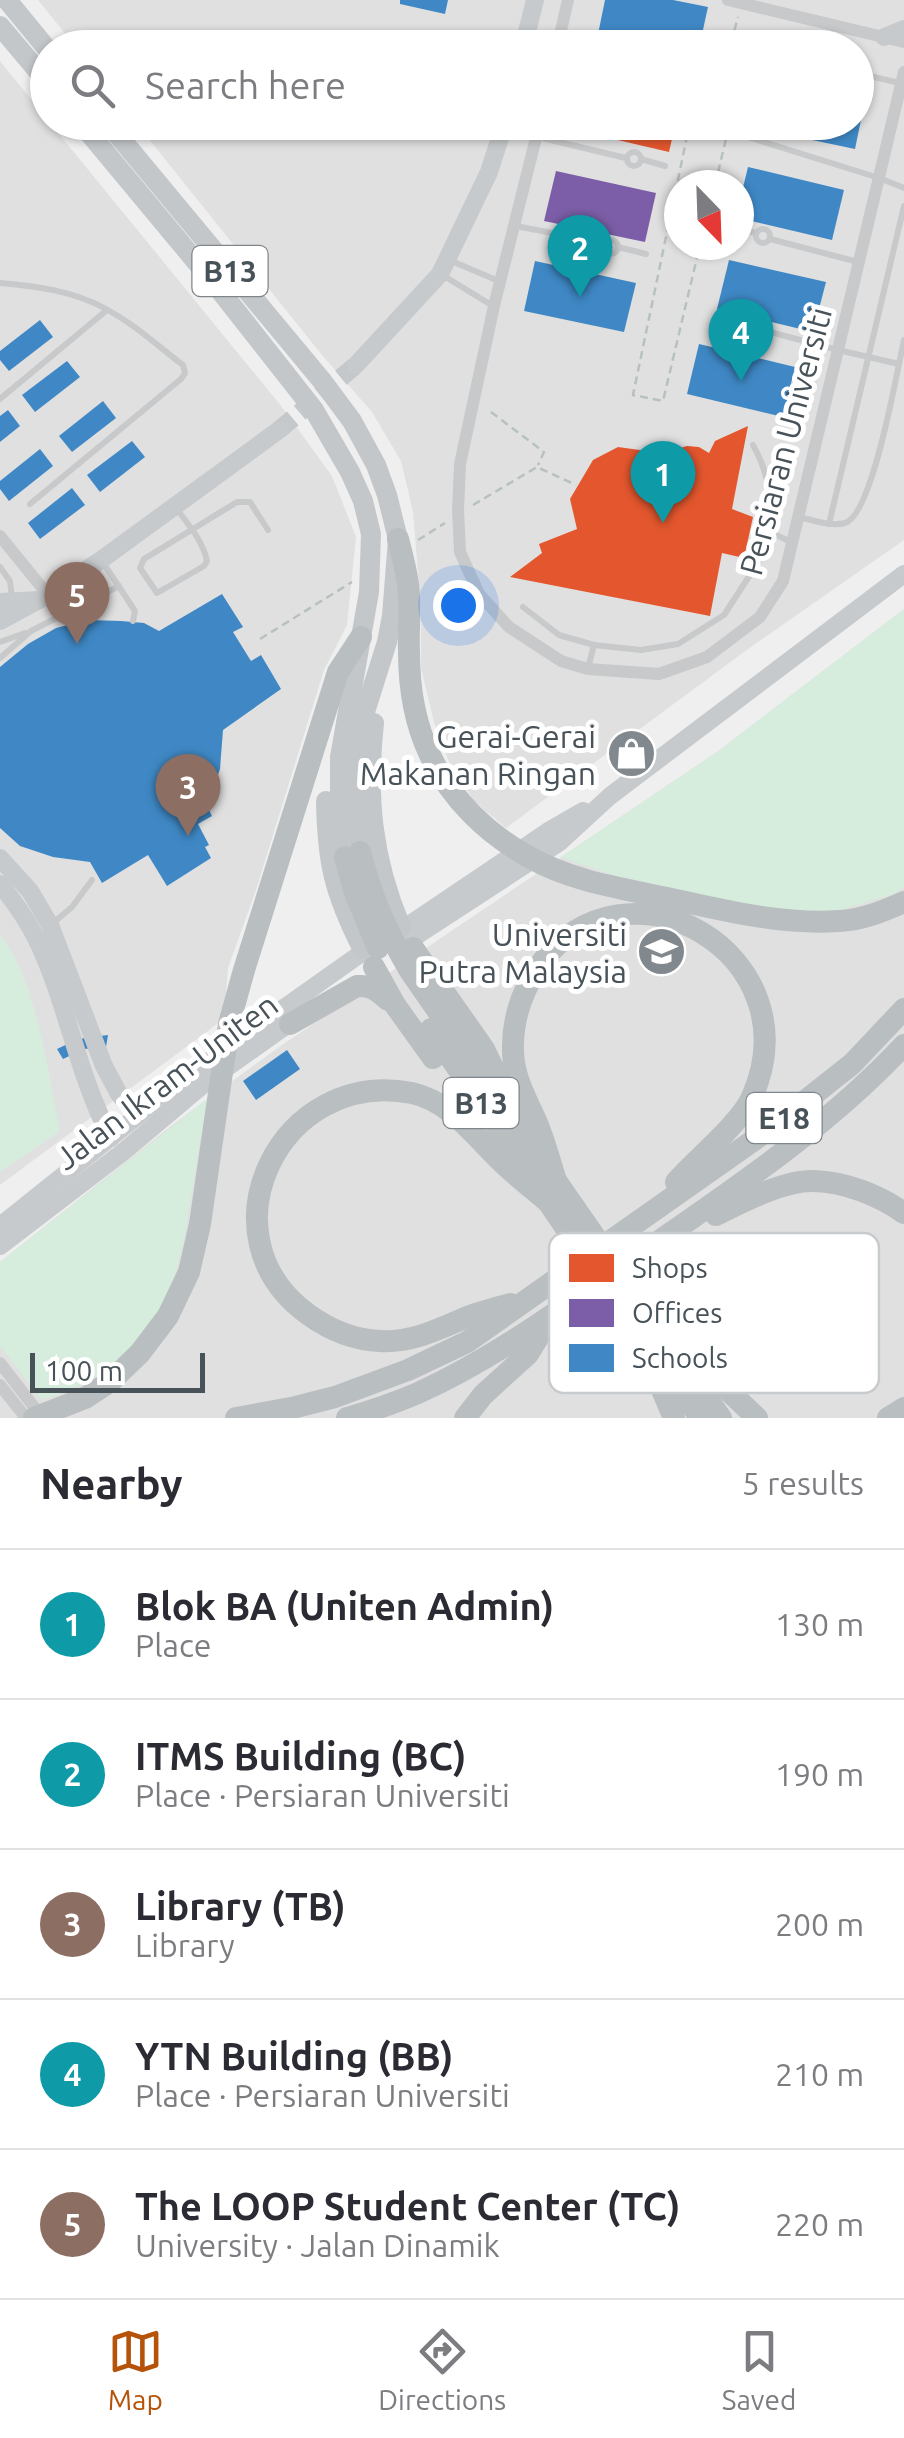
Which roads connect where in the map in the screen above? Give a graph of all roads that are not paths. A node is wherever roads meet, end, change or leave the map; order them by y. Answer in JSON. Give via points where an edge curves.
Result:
{"nodes":[{"id":1,"x":7,"y":0,"type":"edge"},
{"id":2,"x":535,"y":0,"type":"edge"},
{"id":3,"x":568,"y":0,"type":"edge"},
{"id":4,"x":734,"y":2,"type":"edge"},
{"id":5,"x":0,"y":26,"type":"edge"},
{"id":6,"x":904,"y":29,"type":"edge"},
{"id":7,"x":32,"y":30,"type":"edge"},
{"id":8,"x":528,"y":30,"type":"edge"},
{"id":9,"x":561,"y":30,"type":"edge"},
{"id":10,"x":854,"y":30,"type":"edge"},
{"id":11,"x":874,"y":35,"type":"edge"},
{"id":12,"x":884,"y":37,"type":"junction"},
{"id":13,"x":904,"y":42,"type":"edge"},
{"id":14,"x":30,"y":62,"type":"edge"},
{"id":15,"x":874,"y":76,"type":"edge"},
{"id":16,"x":903,"y":78,"type":"edge"},
{"id":17,"x":95,"y":140,"type":"edge"},
{"id":18,"x":122,"y":140,"type":"edge"},
{"id":19,"x":500,"y":140,"type":"edge"},
{"id":20,"x":536,"y":140,"type":"edge"},
{"id":21,"x":572,"y":140,"type":"edge"},
{"id":22,"x":758,"y":140,"type":"edge"},
{"id":23,"x":665,"y":166,"type":"dead end"},
{"id":24,"x":879,"y":178,"type":"junction"},
{"id":25,"x":904,"y":188,"type":"edge"},
{"id":26,"x":904,"y":206,"type":"edge"},
{"id":27,"x":516,"y":226,"type":"junction"},
{"id":28,"x":754,"y":232,"type":"edge"},
{"id":29,"x":646,"y":254,"type":"dead end"},
{"id":30,"x":859,"y":262,"type":"junction"},
{"id":31,"x":444,"y":267,"type":"junction"},
{"id":32,"x":0,"y":282,"type":"edge"},
{"id":33,"x":501,"y":282,"type":"junction"},
{"id":34,"x":494,"y":306,"type":"junction"},
{"id":35,"x":107,"y":310,"type":"junction"},
{"id":36,"x":751,"y":326,"type":"dead end"},
{"id":37,"x":904,"y":340,"type":"edge"},
{"id":38,"x":838,"y":350,"type":"junction"},
{"id":39,"x":870,"y":357,"type":"junction"},
{"id":40,"x":900,"y":364,"type":"junction"},
{"id":41,"x":356,"y":365,"type":"tunnel mouth"},
{"id":42,"x":0,"y":399,"type":"edge"},
{"id":43,"x":279,"y":430,"type":"tunnel mouth"},
{"id":44,"x":753,"y":445,"type":"dead end"},
{"id":45,"x":30,"y":504,"type":"dead end"},
{"id":46,"x":175,"y":506,"type":"junction"},
{"id":47,"x":798,"y":517,"type":"junction"},
{"id":48,"x":830,"y":524,"type":"junction"},
{"id":49,"x":192,"y":530,"type":"junction"},
{"id":50,"x":268,"y":530,"type":"dead end"},
{"id":51,"x":770,"y":532,"type":"junction"},
{"id":52,"x":0,"y":536,"type":"edge"},
{"id":53,"x":398,"y":539,"type":"junction"},
{"id":54,"x":792,"y":542,"type":"junction"},
{"id":55,"x":101,"y":560,"type":"junction"},
{"id":56,"x":0,"y":567,"type":"edge"},
{"id":57,"x":904,"y":574,"type":"edge"},
{"id":58,"x":118,"y":586,"type":"junction"},
{"id":59,"x":44,"y":598,"type":"junction"},
{"id":60,"x":6,"y":601,"type":"edge"},
{"id":61,"x":522,"y":607,"type":"dead end"},
{"id":62,"x":133,"y":620,"type":"dead end"},
{"id":63,"x":0,"y":621,"type":"edge"},
{"id":64,"x":31,"y":631,"type":"junction"},
{"id":65,"x":0,"y":642,"type":"edge"},
{"id":66,"x":594,"y":645,"type":"junction"},
{"id":67,"x":359,"y":648,"type":"junction"},
{"id":68,"x":0,"y":658,"type":"edge"},
{"id":69,"x":381,"y":662,"type":"junction"},
{"id":70,"x":588,"y":669,"type":"junction"},
{"id":71,"x":353,"y":855,"type":"junction"},
{"id":72,"x":0,"y":858,"type":"edge"},
{"id":73,"x":92,"y":880,"type":"dead end"},
{"id":74,"x":0,"y":884,"type":"edge"},
{"id":75,"x":904,"y":902,"type":"edge"},
{"id":76,"x":42,"y":930,"type":"junction"},
{"id":77,"x":406,"y":935,"type":"junction"},
{"id":78,"x":367,"y":958,"type":"junction"},
{"id":79,"x":395,"y":1005,"type":"junction"},
{"id":80,"x":904,"y":1009,"type":"edge"},
{"id":81,"x":88,"y":1022,"type":"junction"},
{"id":82,"x":290,"y":1024,"type":"junction"},
{"id":83,"x":437,"y":1024,"type":"junction"},
{"id":84,"x":67,"y":1027,"type":"junction"},
{"id":85,"x":904,"y":1045,"type":"edge"},
{"id":86,"x":104,"y":1066,"type":"junction"},
{"id":87,"x":81,"y":1072,"type":"junction"},
{"id":88,"x":138,"y":1116,"type":"junction"},
{"id":89,"x":111,"y":1138,"type":"junction"},
{"id":90,"x":538,"y":1154,"type":"junction"},
{"id":91,"x":546,"y":1188,"type":"junction"},
{"id":92,"x":652,"y":1212,"type":"junction"},
{"id":93,"x":904,"y":1213,"type":"edge"},
{"id":94,"x":0,"y":1226,"type":"edge"},
{"id":95,"x":574,"y":1233,"type":"edge"},
{"id":96,"x":583,"y":1233,"type":"edge"},
{"id":97,"x":623,"y":1233,"type":"edge"},
{"id":98,"x":670,"y":1233,"type":"joint"},
{"id":99,"x":0,"y":1246,"type":"edge"},
{"id":100,"x":549,"y":1286,"type":"edge"},
{"id":101,"x":533,"y":1297,"type":"junction"},
{"id":102,"x":549,"y":1318,"type":"edge"},
{"id":103,"x":549,"y":1321,"type":"edge"},
{"id":104,"x":0,"y":1362,"type":"edge"},
{"id":105,"x":0,"y":1384,"type":"edge"},
{"id":106,"x":664,"y":1393,"type":"edge"},
{"id":107,"x":682,"y":1393,"type":"edge"},
{"id":108,"x":705,"y":1393,"type":"edge"},
{"id":109,"x":731,"y":1393,"type":"edge"},
{"id":110,"x":904,"y":1408,"type":"edge"},
{"id":111,"x":52,"y":1413,"type":"edge"},
{"id":112,"x":26,"y":1418,"type":"edge"},
{"id":113,"x":34,"y":1418,"type":"edge"},
{"id":114,"x":236,"y":1418,"type":"edge"},
{"id":115,"x":347,"y":1418,"type":"edge"},
{"id":116,"x":465,"y":1418,"type":"edge"},
{"id":117,"x":674,"y":1418,"type":"edge"},
{"id":118,"x":701,"y":1418,"type":"edge"},
{"id":119,"x":722,"y":1418,"type":"edge"},
{"id":120,"x":757,"y":1418,"type":"edge"},
{"id":121,"x":888,"y":1418,"type":"edge"}],
"edges":[{"from":1,"to":7,"type":"main road"},
{"from":2,"to":8,"type":"main road"},
{"from":3,"to":9,"type":"street"},
{"from":4,"to":10,"type":"street"},
{"from":5,"to":14,"type":"main road"},
{"from":6,"to":12,"type":"main road"},
{"from":11,"to":12,"type":"street"},
{"from":12,"to":13,"type":"street"},
{"from":15,"to":16,"type":"lane"},
{"from":16,"to":24,"type":"street","name":"Persiaran Universiti"},
{"from":17,"to":67,"type":"main road","number":"B13","via":[[314,410],[350,472],[371,534]]},
{"from":18,"to":53,"type":"main road","number":"B13","via":[[352,421],[376,465]]},
{"from":19,"to":31,"type":"main road"},
{"from":20,"to":27,"type":"street","name":"Persiaran Universiti"},
{"from":21,"to":23,"type":"lane","via":[[633,166],[641,159]]},
{"from":22,"to":24,"type":"lane"},
{"from":24,"to":25,"type":"lane"},
{"from":24,"to":30,"type":"street","name":"Persiaran Universiti"},
{"from":26,"to":39,"type":"lane"},
{"from":27,"to":29,"type":"lane","via":[[604,243],[609,254],[618,247]]},
{"from":27,"to":33,"type":"street","name":"Persiaran Universiti"},
{"from":28,"to":30,"type":"lane","via":[[762,243],[770,239]]},
{"from":30,"to":38,"type":"street","name":"Persiaran Universiti"},
{"from":31,"to":33,"type":"lane"},
{"from":31,"to":34,"type":"lane"},
{"from":31,"to":41,"type":"main road"},
{"from":32,"to":35,"type":"lane"},
{"from":33,"to":34,"type":"street","name":"Persiaran Universiti"},
{"from":34,"to":70,"type":"street","name":"Persiaran Universiti","via":[[460,464],[460,552],[479,594],[510,628],[561,661]]},
{"from":35,"to":42,"type":"lane"},
{"from":35,"to":45,"type":"lane","via":[[183,365],[184,373]]},
{"from":36,"to":38,"type":"lane"},
{"from":37,"to":40,"type":"lane"},
{"from":38,"to":39,"type":"lane"},
{"from":38,"to":47,"type":"street","name":"Persiaran Universiti"},
{"from":39,"to":40,"type":"lane"},
{"from":39,"to":48,"type":"lane"},
{"from":40,"to":48,"type":"lane","via":[[866,494],[854,518]]},
{"from":43,"to":46,"type":"main road"},
{"from":44,"to":51,"type":"lane","via":[[764,466]]},
{"from":46,"to":49,"type":"lane"},
{"from":46,"to":55,"type":"main road"},
{"from":47,"to":48,"type":"lane"},
{"from":47,"to":54,"type":"street","name":"Persiaran Universiti"},
{"from":49,"to":49,"type":"lane","via":[[207,561],[157,592],[140,563]]},
{"from":49,"to":50,"type":"lane","via":[[244,500]]},
{"from":51,"to":54,"type":"lane"},
{"from":51,"to":66,"type":"lane","via":[[760,561],[724,614],[678,644],[641,650]]},
{"from":52,"to":59,"type":"street"},
{"from":53,"to":69,"type":"main road","number":"B13"},
{"from":53,"to":75,"type":"highway","via":[[408,584],[417,721],[442,778],[481,824],[562,873],[762,918],[844,921]]},
{"from":54,"to":70,"type":"street","name":"Persiaran Universiti","via":[[783,581],[760,617],[708,657],[660,674]]},
{"from":55,"to":58,"type":"lane"},
{"from":55,"to":59,"type":"main road"},
{"from":56,"to":60,"type":"lane","via":[[10,581]]},
{"from":57,"to":77,"type":"main road","via":[[610,796],[560,842]]},
{"from":58,"to":62,"type":"lane","via":[[135,611]]},
{"from":58,"to":64,"type":"lane"},
{"from":59,"to":60,"type":"main road"},
{"from":59,"to":63,"type":"main road"},
{"from":61,"to":66,"type":"lane","via":[[559,635]]},
{"from":64,"to":65,"type":"lane"},
{"from":64,"to":68,"type":"lane"},
{"from":66,"to":70,"type":"lane"},
{"from":67,"to":71,"type":"main road","number":"B13","via":[[340,757],[340,819]]},
{"from":67,"to":78,"type":"main road","via":[[332,732],[327,840],[343,909]]},
{"from":67,"to":111,"type":"highway","via":[[338,672],[244,970],[189,1272],[140,1353],[110,1381]]},
{"from":69,"to":71,"type":"main road","number":"B13","via":[[356,751]]},
{"from":69,"to":77,"type":"main road","via":[[370,789],[377,857]]},
{"from":71,"to":83,"type":"highway","number":"B13","via":[[354,894],[378,946]]},
{"from":72,"to":76,"type":"main road","via":[[30,891]]},
{"from":73,"to":76,"type":"lane"},
{"from":74,"to":76,"type":"main road"},
{"from":76,"to":81,"type":"main road"},
{"from":76,"to":84,"type":"main road"},
{"from":77,"to":78,"type":"main road","via":[[386,922],[372,928],[366,933]]},
{"from":77,"to":78,"type":"main road","via":[[407,960],[396,969],[381,970]]},
{"from":77,"to":90,"type":"highway","via":[[484,1049]]},
{"from":78,"to":79,"type":"highway"},
{"from":78,"to":82,"type":"main road","name":"Jalan Ikram-Uniten"},
{"from":78,"to":88,"type":"main road","name":"Jalan Ikram-Uniten"},
{"from":79,"to":82,"type":"highway","via":[[375,989],[358,986]]},
{"from":79,"to":91,"type":"highway","via":[[514,1163]]},
{"from":80,"to":92,"type":"highway","number":"E18","via":[[809,1099]]},
{"from":81,"to":84,"type":"main road"},
{"from":81,"to":86,"type":"main road"},
{"from":82,"to":99,"type":"main road","name":"Jalan Ikram-Uniten"},
{"from":83,"to":90,"type":"highway","number":"B13"},
{"from":83,"to":91,"type":"highway","number":"B13"},
{"from":84,"to":87,"type":"main road"},
{"from":85,"to":98,"type":"highway","number":"E18","via":[[816,1128]]},
{"from":86,"to":87,"type":"main road"},
{"from":86,"to":88,"type":"main road"},
{"from":87,"to":89,"type":"main road"},
{"from":88,"to":89,"type":"main road","name":"Jalan Ikram-Uniten"},
{"from":89,"to":94,"type":"main road","name":"Jalan Ikram-Uniten"},
{"from":90,"to":91,"type":"highway","number":"B13"},
{"from":91,"to":92,"type":"highway","via":[[538,1124],[513,1054],[530,980],[565,939],[588,926],[645,914],[675,920],[725,948],[748,977],[764,1021],[764,1048],[751,1100]]},
{"from":91,"to":95,"type":"highway"},
{"from":91,"to":96,"type":"highway"},
{"from":91,"to":101,"type":"highway","via":[[506,1166],[442,1106],[384,1091],[355,1094],[307,1116],[275,1152],[259,1197],[260,1242],[278,1286],[336,1331],[382,1342],[409,1338]]},
{"from":92,"to":97,"type":"highway","number":"E18"},
{"from":93,"to":98,"type":"highway","via":[[870,1194],[812,1180]]},
{"from":100,"to":101,"type":"highway","number":"E18"},
{"from":101,"to":114,"type":"highway","number":"E18","via":[[467,1342],[408,1370],[334,1397]]},
{"from":102,"to":115,"type":"highway","number":"E18","via":[[418,1393]]},
{"from":103,"to":116,"type":"highway","via":[[528,1354]]},
{"from":104,"to":111,"type":"street"},
{"from":105,"to":112,"type":"street"},
{"from":106,"to":117,"type":"highway"},
{"from":107,"to":118,"type":"highway"},
{"from":108,"to":119,"type":"highway"},
{"from":109,"to":120,"type":"highway"},
{"from":110,"to":121,"type":"highway"},
{"from":111,"to":113,"type":"highway"}]}
